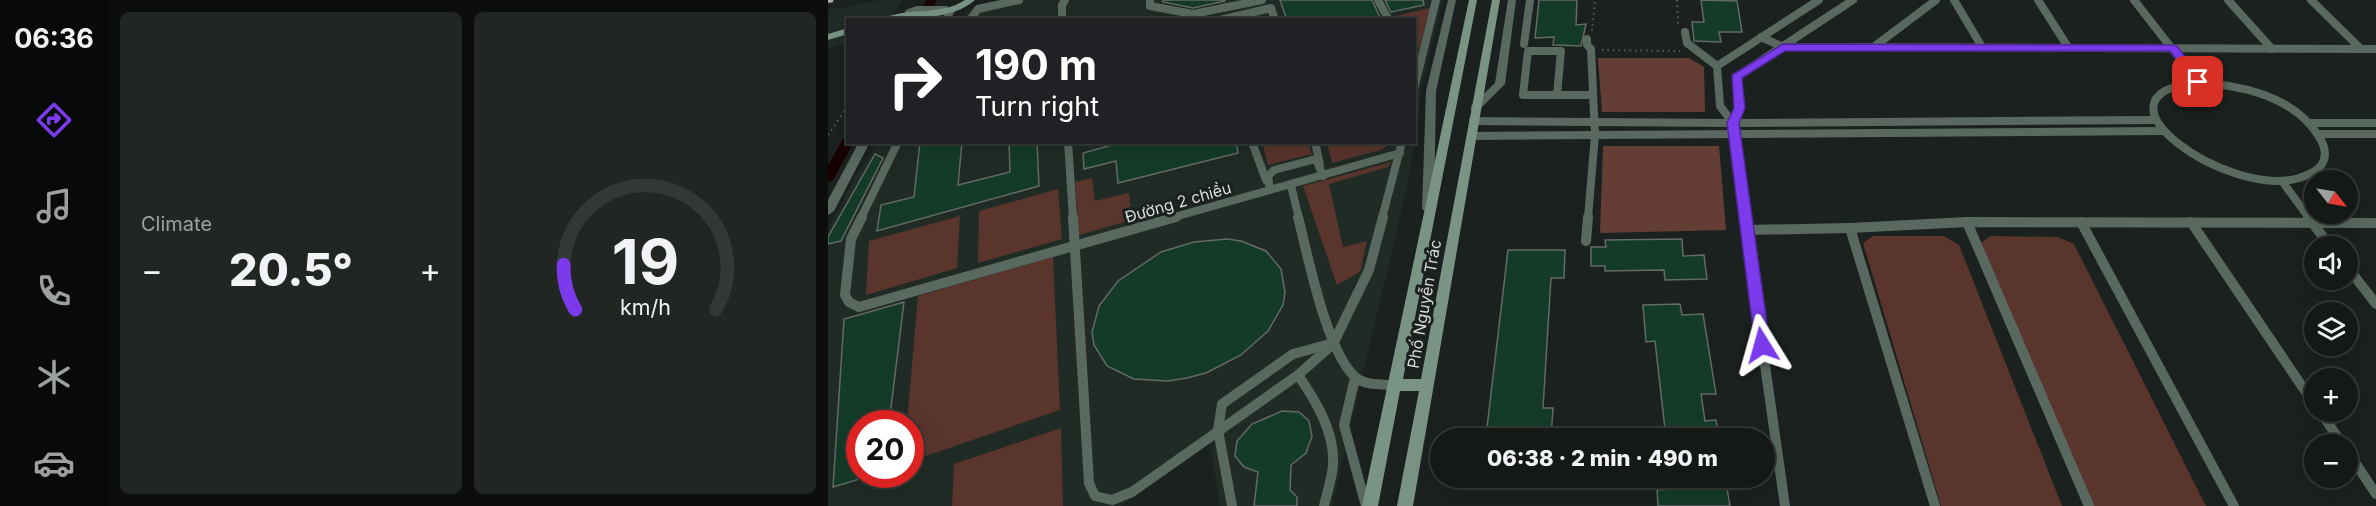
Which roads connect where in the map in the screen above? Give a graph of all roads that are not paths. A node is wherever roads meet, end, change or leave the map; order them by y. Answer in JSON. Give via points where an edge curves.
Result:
{"nodes":[{"id":1,"x":971,"y":0,"type":"edge"},
{"id":2,"x":1019,"y":0,"type":"edge"},
{"id":3,"x":1063,"y":0,"type":"edge"},
{"id":4,"x":1150,"y":0,"type":"edge"},
{"id":5,"x":1262,"y":0,"type":"edge"},
{"id":6,"x":1378,"y":0,"type":"edge"},
{"id":7,"x":1436,"y":0,"type":"edge"},
{"id":8,"x":1452,"y":0,"type":"edge"},
{"id":9,"x":1473,"y":0,"type":"edge"},
{"id":10,"x":1496,"y":0,"type":"edge"},
{"id":11,"x":1512,"y":0,"type":"edge"},
{"id":12,"x":1520,"y":0,"type":"edge"},
{"id":13,"x":1530,"y":0,"type":"edge"},
{"id":14,"x":1819,"y":0,"type":"edge"},
{"id":15,"x":1853,"y":0,"type":"edge"},
{"id":16,"x":1936,"y":0,"type":"edge"},
{"id":17,"x":1954,"y":0,"type":"edge"},
{"id":18,"x":2038,"y":0,"type":"edge"},
{"id":19,"x":2134,"y":0,"type":"edge"},
{"id":20,"x":2228,"y":0,"type":"edge"},
{"id":21,"x":2311,"y":0,"type":"edge"},
{"id":22,"x":946,"y":13,"type":"edge"},
{"id":23,"x":892,"y":18,"type":"edge"},
{"id":24,"x":971,"y":18,"type":"edge"},
{"id":25,"x":1062,"y":18,"type":"edge"},
{"id":26,"x":1228,"y":18,"type":"edge"},
{"id":27,"x":1274,"y":18,"type":"edge"},
{"id":28,"x":1388,"y":18,"type":"edge"},
{"id":29,"x":846,"y":32,"type":"edge"},
{"id":30,"x":1685,"y":32,"type":"dead end"},
{"id":31,"x":1761,"y":37,"type":"junction"},
{"id":32,"x":828,"y":38,"type":"edge"},
{"id":33,"x":1587,"y":39,"type":"dead end"},
{"id":34,"x":1524,"y":44,"type":"dead end"},
{"id":35,"x":1875,"y":46,"type":"junction"},
{"id":36,"x":1982,"y":46,"type":"junction"},
{"id":37,"x":1783,"y":47,"type":"junction"},
{"id":38,"x":2068,"y":47,"type":"junction"},
{"id":39,"x":2173,"y":48,"type":"junction"},
{"id":40,"x":2272,"y":49,"type":"junction"},
{"id":41,"x":2361,"y":49,"type":"junction"},
{"id":42,"x":2376,"y":49,"type":"edge"},
{"id":43,"x":1717,"y":66,"type":"junction"},
{"id":44,"x":1416,"y":71,"type":"edge"},
{"id":45,"x":2198,"y":82,"type":"junction"},
{"id":46,"x":1557,"y":95,"type":"junction"},
{"id":47,"x":1593,"y":95,"type":"junction"},
{"id":48,"x":1475,"y":108,"type":"junction"},
{"id":49,"x":2155,"y":120,"type":"junction"},
{"id":50,"x":1473,"y":121,"type":"junction"},
{"id":51,"x":1595,"y":122,"type":"junction"},
{"id":52,"x":1733,"y":123,"type":"junction"},
{"id":53,"x":2310,"y":123,"type":"junction"},
{"id":54,"x":2376,"y":123,"type":"edge"},
{"id":55,"x":2162,"y":131,"type":"junction"},
{"id":56,"x":1735,"y":134,"type":"junction"},
{"id":57,"x":2320,"y":134,"type":"junction"},
{"id":58,"x":2376,"y":134,"type":"edge"},
{"id":59,"x":1594,"y":135,"type":"junction"},
{"id":60,"x":1470,"y":136,"type":"junction"},
{"id":61,"x":864,"y":144,"type":"edge"},
{"id":62,"x":897,"y":144,"type":"edge"},
{"id":63,"x":1068,"y":144,"type":"edge"},
{"id":64,"x":1253,"y":144,"type":"edge"},
{"id":65,"x":1315,"y":144,"type":"edge"},
{"id":66,"x":1402,"y":144,"type":"edge"},
{"id":67,"x":1400,"y":153,"type":"junction"},
{"id":68,"x":1323,"y":176,"type":"junction"},
{"id":69,"x":2282,"y":181,"type":"junction"},
{"id":70,"x":1291,"y":186,"type":"junction"},
{"id":71,"x":1270,"y":190,"type":"junction"},
{"id":72,"x":828,"y":211,"type":"edge"},
{"id":73,"x":2304,"y":213,"type":"edge"},
{"id":74,"x":1967,"y":222,"type":"junction"},
{"id":75,"x":2082,"y":222,"type":"junction"},
{"id":76,"x":2191,"y":222,"type":"junction"},
{"id":77,"x":2304,"y":224,"type":"edge"},
{"id":78,"x":2312,"y":224,"type":"edge"},
{"id":79,"x":2358,"y":224,"type":"edge"},
{"id":80,"x":2376,"y":224,"type":"edge"},
{"id":81,"x":1427,"y":227,"type":"junction"},
{"id":82,"x":1850,"y":228,"type":"junction"},
{"id":83,"x":1746,"y":230,"type":"junction"},
{"id":84,"x":2322,"y":236,"type":"edge"},
{"id":85,"x":1586,"y":241,"type":"dead end"},
{"id":86,"x":1074,"y":247,"type":"junction"},
{"id":87,"x":2358,"y":280,"type":"edge"},
{"id":88,"x":2376,"y":303,"type":"edge"},
{"id":89,"x":1333,"y":344,"type":"junction"},
{"id":90,"x":1298,"y":375,"type":"junction"},
{"id":91,"x":1355,"y":378,"type":"junction"},
{"id":92,"x":1395,"y":385,"type":"junction"},
{"id":93,"x":1427,"y":385,"type":"junction"},
{"id":94,"x":2304,"y":389,"type":"edge"},
{"id":95,"x":1218,"y":430,"type":"junction"},
{"id":96,"x":2358,"y":467,"type":"edge"},
{"id":97,"x":2376,"y":494,"type":"edge"},
{"id":98,"x":1232,"y":506,"type":"edge"},
{"id":99,"x":1324,"y":506,"type":"edge"},
{"id":100,"x":1368,"y":506,"type":"edge"},
{"id":101,"x":1405,"y":506,"type":"edge"},
{"id":102,"x":1785,"y":506,"type":"edge"},
{"id":103,"x":1935,"y":506,"type":"edge"},
{"id":104,"x":2089,"y":506,"type":"edge"},
{"id":105,"x":2234,"y":506,"type":"edge"}],
"edges":[{"from":1,"to":22,"type":"main road"},
{"from":2,"to":24,"type":"lane","via":[[978,9]]},
{"from":3,"to":25,"type":"lane"},
{"from":4,"to":5,"type":"lane","via":[[1150,6],[1190,14]]},
{"from":6,"to":28,"type":"lane"},
{"from":7,"to":44,"type":"lane"},
{"from":8,"to":81,"type":"street","name":"Phố Nguyễn Trác","via":[[1431,91]]},
{"from":9,"to":81,"type":"main road","name":"Phố Nguyễn Trác"},
{"from":10,"to":48,"type":"main road","name":"Phố Nguyễn Trác"},
{"from":11,"to":48,"type":"street","via":[[1500,84]]},
{"from":12,"to":13,"type":"lane"},
{"from":13,"to":34,"type":"lane"},
{"from":14,"to":31,"type":"lane"},
{"from":15,"to":37,"type":"lane"},
{"from":16,"to":35,"type":"lane"},
{"from":17,"to":36,"type":"lane"},
{"from":18,"to":38,"type":"lane"},
{"from":19,"to":39,"type":"lane"},
{"from":20,"to":40,"type":"lane"},
{"from":21,"to":41,"type":"lane"},
{"from":22,"to":23,"type":"main road","via":[[914,12]]},
{"from":26,"to":27,"type":"lane","via":[[1271,8]]},
{"from":29,"to":32,"type":"main road"},
{"from":30,"to":43,"type":"lane","via":[[1687,43]]},
{"from":31,"to":37,"type":"lane"},
{"from":31,"to":43,"type":"lane"},
{"from":33,"to":47,"type":"lane"},
{"from":35,"to":36,"type":"lane"},
{"from":35,"to":37,"type":"lane"},
{"from":36,"to":38,"type":"lane"},
{"from":37,"to":52,"type":"lane","via":[[1736,77],[1740,108]]},
{"from":38,"to":39,"type":"lane"},
{"from":39,"to":40,"type":"lane"},
{"from":39,"to":45,"type":"lane"},
{"from":40,"to":41,"type":"lane"},
{"from":41,"to":42,"type":"lane"},
{"from":43,"to":52,"type":"lane","via":[[1720,106]]},
{"from":45,"to":49,"type":"lane","via":[[2165,89],[2152,108]]},
{"from":45,"to":53,"type":"lane","via":[[2221,83],[2270,97]]},
{"from":46,"to":46,"type":"lane","via":[[1561,51],[1528,51],[1523,95]]},
{"from":46,"to":47,"type":"lane"},
{"from":47,"to":51,"type":"lane"},
{"from":48,"to":50,"type":"main road","name":"Phố Nguyễn Trác"},
{"from":49,"to":52,"type":"lane"},
{"from":49,"to":55,"type":"lane"},
{"from":50,"to":51,"type":"lane"},
{"from":50,"to":60,"type":"main road","name":"Phố Nguyễn Trác"},
{"from":51,"to":52,"type":"lane"},
{"from":51,"to":59,"type":"lane"},
{"from":52,"to":56,"type":"lane"},
{"from":53,"to":54,"type":"lane"},
{"from":53,"to":57,"type":"lane"},
{"from":55,"to":56,"type":"lane"},
{"from":55,"to":69,"type":"lane","via":[[2178,147],[2226,172]]},
{"from":56,"to":59,"type":"lane"},
{"from":56,"to":83,"type":"lane"},
{"from":57,"to":58,"type":"lane"},
{"from":57,"to":69,"type":"lane","via":[[2326,161],[2318,171]]},
{"from":59,"to":60,"type":"lane"},
{"from":59,"to":85,"type":"lane"},
{"from":60,"to":93,"type":"main road","name":"Phố Nguyễn Trác"},
{"from":61,"to":72,"type":"street"},
{"from":62,"to":86,"type":"lane","name":"Đường 2 chiều","via":[[851,239],[845,295],[853,305],[859,307]]},
{"from":63,"to":86,"type":"lane"},
{"from":64,"to":71,"type":"lane"},
{"from":65,"to":68,"type":"lane"},
{"from":66,"to":67,"type":"lane"},
{"from":67,"to":68,"type":"lane","name":"Đường 2 chiều"},
{"from":67,"to":89,"type":"lane","via":[[1369,270]]},
{"from":68,"to":70,"type":"lane","name":"Đường 2 chiều"},
{"from":68,"to":71,"type":"lane","via":[[1316,159],[1283,167],[1268,174]]},
{"from":69,"to":73,"type":"lane"},
{"from":70,"to":71,"type":"lane","name":"Đường 2 chiều"},
{"from":70,"to":89,"type":"lane"},
{"from":71,"to":86,"type":"lane","name":"Đường 2 chiều"},
{"from":74,"to":75,"type":"lane"},
{"from":74,"to":82,"type":"lane"},
{"from":74,"to":104,"type":"lane"},
{"from":75,"to":76,"type":"lane"},
{"from":75,"to":105,"type":"lane"},
{"from":76,"to":77,"type":"lane"},
{"from":76,"to":94,"type":"lane"},
{"from":78,"to":84,"type":"lane"},
{"from":79,"to":80,"type":"lane"},
{"from":81,"to":92,"type":"main road","name":"Phố Nguyễn Trác"},
{"from":82,"to":83,"type":"lane"},
{"from":82,"to":103,"type":"lane"},
{"from":83,"to":102,"type":"lane"},
{"from":86,"to":95,"type":"lane","via":[[1090,491],[1103,500],[1122,497]]},
{"from":87,"to":88,"type":"lane"},
{"from":89,"to":90,"type":"lane"},
{"from":89,"to":91,"type":"lane"},
{"from":89,"to":95,"type":"lane","via":[[1293,354],[1222,404]]},
{"from":90,"to":95,"type":"lane"},
{"from":90,"to":99,"type":"lane","via":[[1330,438],[1334,456]]},
{"from":91,"to":92,"type":"lane"},
{"from":91,"to":100,"type":"lane","via":[[1344,425]]},
{"from":92,"to":93,"type":"main road"},
{"from":92,"to":100,"type":"main road","name":"Phố Nguyễn Trác"},
{"from":93,"to":101,"type":"main road","name":"Phố Nguyễn Trác"},
{"from":95,"to":98,"type":"lane"},
{"from":96,"to":97,"type":"lane"}]}
